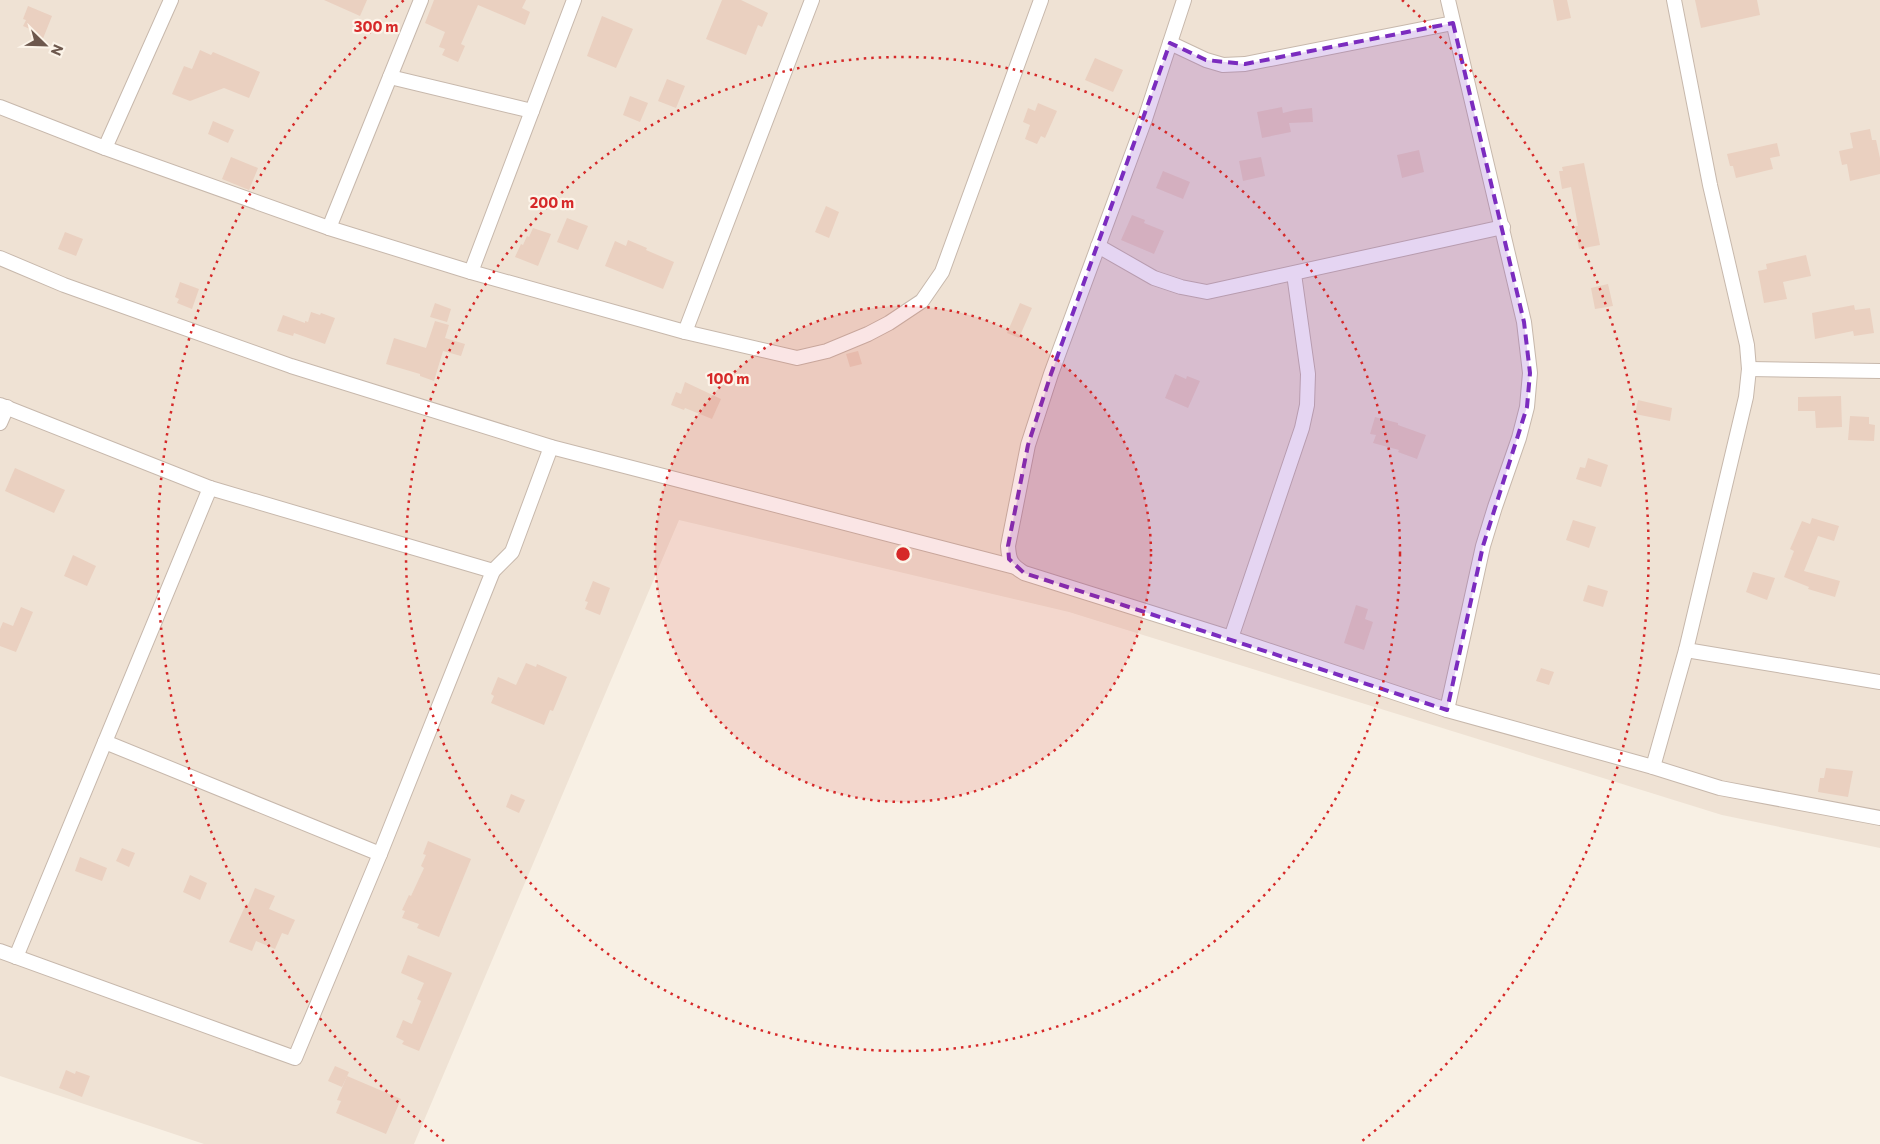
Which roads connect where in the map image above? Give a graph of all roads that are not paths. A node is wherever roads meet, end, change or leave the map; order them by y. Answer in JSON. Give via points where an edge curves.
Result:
{"nodes":[{"id":1,"x":172,"y":0,"type":"edge"},
{"id":2,"x":420,"y":0,"type":"edge"},
{"id":3,"x":574,"y":0,"type":"edge"},
{"id":4,"x":812,"y":0,"type":"edge"},
{"id":5,"x":1041,"y":0,"type":"edge"},
{"id":6,"x":1184,"y":0,"type":"edge"},
{"id":7,"x":1448,"y":0,"type":"edge"},
{"id":8,"x":1674,"y":0,"type":"edge"},
{"id":9,"x":1453,"y":23,"type":"junction"},
{"id":10,"x":1170,"y":43,"type":"junction"},
{"id":11,"x":390,"y":77,"type":"junction"},
{"id":12,"x":0,"y":107,"type":"edge"},
{"id":13,"x":532,"y":111,"type":"junction"},
{"id":14,"x":105,"y":148,"type":"junction"},
{"id":15,"x":1503,"y":227,"type":"junction"},
{"id":16,"x":329,"y":228,"type":"junction"},
{"id":17,"x":1098,"y":246,"type":"junction"},
{"id":18,"x":0,"y":258,"type":"edge"},
{"id":19,"x":471,"y":272,"type":"junction"},
{"id":20,"x":1294,"y":274,"type":"junction"},
{"id":21,"x":685,"y":332,"type":"junction"},
{"id":22,"x":1749,"y":369,"type":"junction"},
{"id":23,"x":1880,"y":371,"type":"edge"},
{"id":24,"x":3,"y":406,"type":"edge"},
{"id":25,"x":0,"y":424,"type":"edge"},
{"id":26,"x":551,"y":447,"type":"junction"},
{"id":27,"x":210,"y":488,"type":"junction"},
{"id":28,"x":1015,"y":567,"type":"junction"},
{"id":29,"x":493,"y":571,"type":"junction"},
{"id":30,"x":1231,"y":638,"type":"junction"},
{"id":31,"x":1686,"y":650,"type":"junction"},
{"id":32,"x":1880,"y":682,"type":"edge"},
{"id":33,"x":1447,"y":710,"type":"junction"},
{"id":34,"x":105,"y":742,"type":"junction"},
{"id":35,"x":1653,"y":767,"type":"junction"},
{"id":36,"x":1880,"y":818,"type":"edge"},
{"id":37,"x":380,"y":854,"type":"junction"},
{"id":38,"x":0,"y":951,"type":"edge"},
{"id":39,"x":16,"y":956,"type":"junction"}],
"edges":[{"from":1,"to":14,"type":"street"},
{"from":2,"to":11,"type":"street"},
{"from":3,"to":13,"type":"street"},
{"from":4,"to":21,"type":"street"},
{"from":5,"to":21,"type":"street","via":[[942,272],[922,300],[868,334],[827,351],[797,358]]},
{"from":6,"to":10,"type":"street"},
{"from":7,"to":9,"type":"street"},
{"from":8,"to":22,"type":"street","via":[[1710,185],[1747,345]]},
{"from":9,"to":10,"type":"street","via":[[1245,64],[1223,65]]},
{"from":9,"to":15,"type":"street"},
{"from":10,"to":17,"type":"street"},
{"from":11,"to":13,"type":"street"},
{"from":11,"to":16,"type":"street"},
{"from":12,"to":14,"type":"street"},
{"from":13,"to":19,"type":"street"},
{"from":14,"to":16,"type":"street"},
{"from":15,"to":20,"type":"street"},
{"from":15,"to":33,"type":"street","via":[[1524,322],[1530,373],[1527,406],[1483,546]]},
{"from":16,"to":19,"type":"street"},
{"from":17,"to":20,"type":"street","via":[[1154,278],[1181,288],[1207,292]]},
{"from":17,"to":28,"type":"street","via":[[1028,445],[1008,546],[1009,559]]},
{"from":18,"to":26,"type":"street","via":[[64,285],[291,366]]},
{"from":19,"to":21,"type":"street"},
{"from":20,"to":30,"type":"street","via":[[1308,374],[1307,404],[1302,428]]},
{"from":22,"to":23,"type":"street"},
{"from":22,"to":31,"type":"street","via":[[1746,397]]},
{"from":24,"to":25,"type":"street"},
{"from":24,"to":27,"type":"street"},
{"from":26,"to":28,"type":"street"},
{"from":26,"to":29,"type":"street","via":[[512,552]]},
{"from":27,"to":29,"type":"street"},
{"from":27,"to":34,"type":"street"},
{"from":28,"to":30,"type":"street","via":[[1024,573]]},
{"from":29,"to":37,"type":"street"},
{"from":30,"to":33,"type":"street"},
{"from":31,"to":32,"type":"street"},
{"from":31,"to":35,"type":"street"},
{"from":33,"to":35,"type":"street"},
{"from":34,"to":37,"type":"street"},
{"from":34,"to":39,"type":"street"},
{"from":35,"to":36,"type":"street","via":[[1720,788]]},
{"from":37,"to":39,"type":"street","via":[[295,1058]]},
{"from":38,"to":39,"type":"street"}]}
